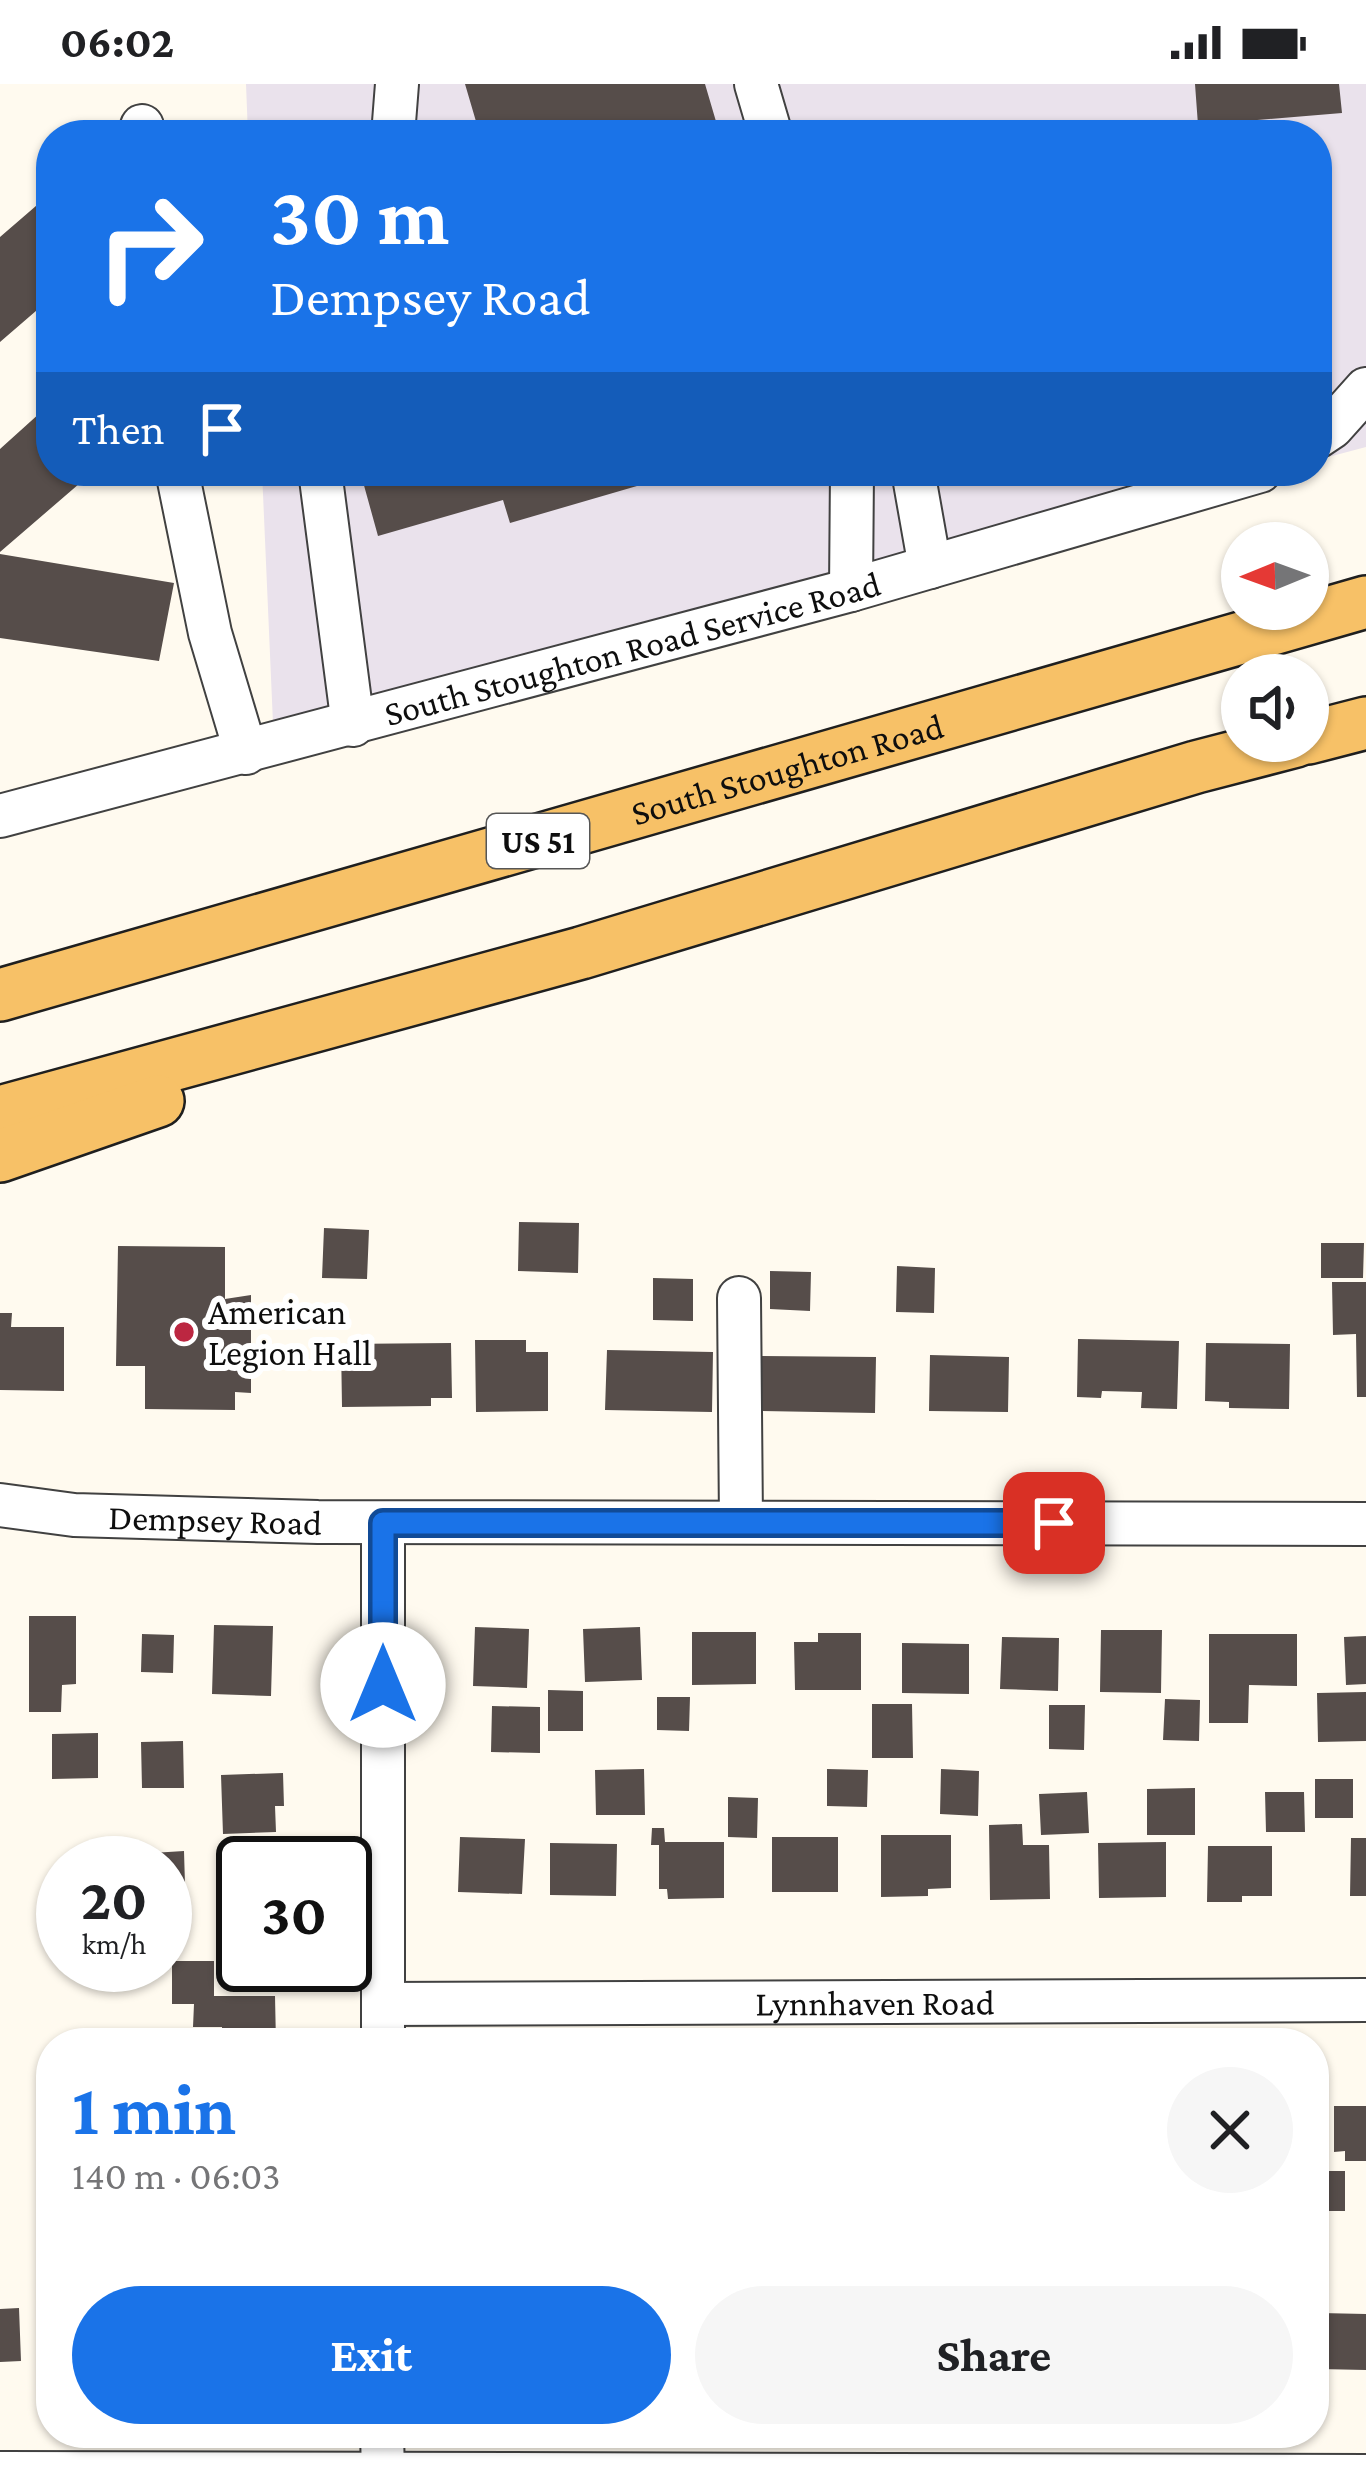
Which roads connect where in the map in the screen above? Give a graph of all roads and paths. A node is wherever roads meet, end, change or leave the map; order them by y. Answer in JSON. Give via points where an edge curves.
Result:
{"nodes":[{"id":1,"x":397,"y":84,"type":"edge"},
{"id":2,"x":755,"y":84,"type":"edge"},
{"id":3,"x":394,"y":120,"type":"edge"},
{"id":4,"x":766,"y":120,"type":"edge"},
{"id":5,"x":1366,"y":388,"type":"edge"},
{"id":6,"x":1332,"y":427,"type":"edge"},
{"id":7,"x":180,"y":486,"type":"edge"},
{"id":8,"x":322,"y":486,"type":"edge"},
{"id":9,"x":852,"y":486,"type":"edge"},
{"id":10,"x":916,"y":486,"type":"edge"},
{"id":11,"x":1209,"y":486,"type":"edge"},
{"id":12,"x":931,"y":567,"type":"junction"},
{"id":13,"x":851,"y":590,"type":"junction"},
{"id":14,"x":1366,"y":602,"type":"edge"},
{"id":15,"x":1366,"y":723,"type":"edge"},
{"id":16,"x":353,"y":725,"type":"junction"},
{"id":17,"x":1329,"y":733,"type":"edge"},
{"id":18,"x":246,"y":753,"type":"junction"},
{"id":19,"x":1221,"y":760,"type":"edge"},
{"id":20,"x":0,"y":816,"type":"edge"},
{"id":21,"x":581,"y":953,"type":"junction"},
{"id":22,"x":0,"y":995,"type":"edge"},
{"id":23,"x":0,"y":1112,"type":"edge"},
{"id":24,"x":0,"y":1156,"type":"edge"},
{"id":25,"x":739,"y":1298,"type":"dead end"},
{"id":26,"x":0,"y":1504,"type":"edge"},
{"id":27,"x":74,"y":1515,"type":"junction"},
{"id":28,"x":742,"y":1522,"type":"junction"},
{"id":29,"x":383,"y":1523,"type":"junction"},
{"id":30,"x":1366,"y":1524,"type":"edge"},
{"id":31,"x":0,"y":1528,"type":"edge"},
{"id":32,"x":1366,"y":2000,"type":"edge"},
{"id":33,"x":382,"y":2024,"type":"edge"},
{"id":34,"x":382,"y":2453,"type":"edge"},
{"id":35,"x":0,"y":2473,"type":"edge"},
{"id":36,"x":1366,"y":2476,"type":"edge"},
{"id":37,"x":1118,"y":2481,"type":"edge"}],
"edges":[{"from":1,"to":3,"type":"street"},
{"from":2,"to":4,"type":"street"},
{"from":5,"to":6,"type":"street"},
{"from":7,"to":18,"type":"street","via":[[209,633]]},
{"from":8,"to":16,"type":"street"},
{"from":9,"to":13,"type":"street"},
{"from":10,"to":12,"type":"street"},
{"from":11,"to":12,"type":"street","name":"South Stoughton Road Service Road"},
{"from":12,"to":13,"type":"street","name":"South Stoughton Road Service Road"},
{"from":13,"to":16,"type":"street","name":"South Stoughton Road Service Road"},
{"from":14,"to":22,"type":"main road","name":"South Stoughton Road","number":"US 51"},
{"from":15,"to":17,"type":"main road"},
{"from":16,"to":18,"type":"street","name":"South Stoughton Road Service Road"},
{"from":18,"to":20,"type":"street","name":"South Stoughton Road Service Road"},
{"from":19,"to":21,"type":"main road"},
{"from":21,"to":23,"type":"main road"},
{"from":21,"to":24,"type":"main road"},
{"from":25,"to":28,"type":"street"},
{"from":26,"to":27,"type":"street","name":"Dempsey Road"},
{"from":27,"to":29,"type":"street","name":"Dempsey Road"},
{"from":27,"to":31,"type":"street","name":"Dempsey Road"},
{"from":28,"to":29,"type":"street","name":"Dempsey Road"},
{"from":28,"to":30,"type":"street","name":"Dempsey Road"},
{"from":29,"to":33,"type":"street"},
{"from":32,"to":33,"type":"street","name":"Lynnhaven Road"},
{"from":34,"to":35,"type":"street"},
{"from":34,"to":37,"type":"street"},
{"from":36,"to":37,"type":"street"}]}
